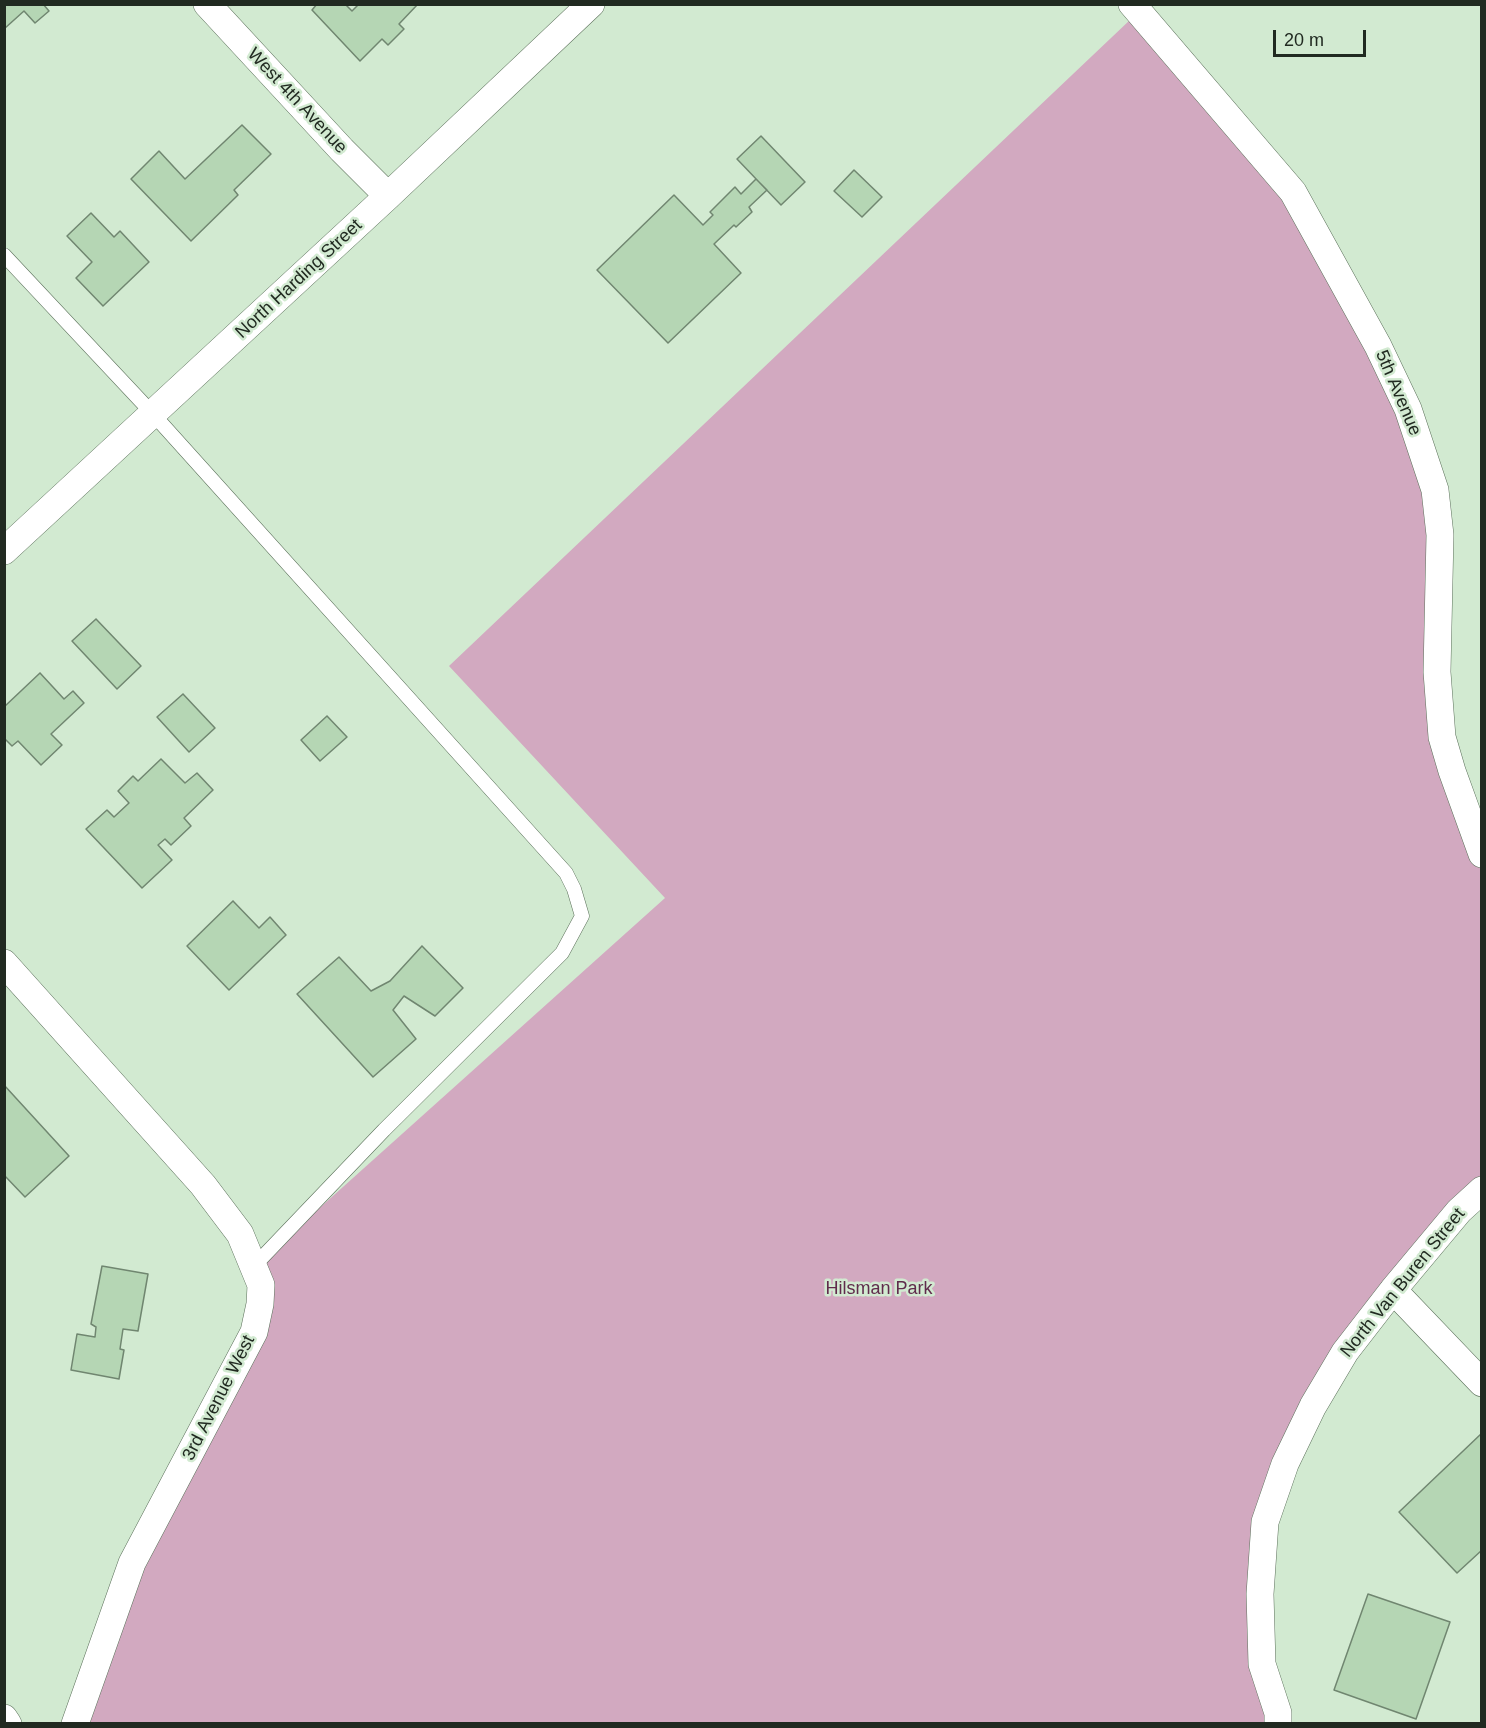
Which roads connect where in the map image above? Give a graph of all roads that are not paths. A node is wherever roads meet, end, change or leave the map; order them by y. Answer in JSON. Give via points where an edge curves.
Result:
{"nodes":[{"id":1,"x":207,"y":4,"type":"edge"},
{"id":2,"x":591,"y":4,"type":"edge"},
{"id":3,"x":1132,"y":4,"type":"edge"},
{"id":4,"x":388,"y":196,"type":"junction"},
{"id":5,"x":4,"y":255,"type":"edge"},
{"id":6,"x":153,"y":414,"type":"junction"},
{"id":7,"x":4,"y":551,"type":"edge"},
{"id":8,"x":1482,"y":854,"type":"edge"},
{"id":9,"x":4,"y":963,"type":"edge"},
{"id":10,"x":1482,"y":1190,"type":"edge"},
{"id":11,"x":254,"y":1266,"type":"junction"},
{"id":12,"x":1393,"y":1290,"type":"junction"},
{"id":13,"x":1482,"y":1383,"type":"edge"},
{"id":14,"x":4,"y":1718,"type":"edge"},
{"id":15,"x":9,"y":1724,"type":"edge"},
{"id":16,"x":75,"y":1724,"type":"edge"},
{"id":17,"x":1278,"y":1724,"type":"edge"}],
"edges":[{"from":1,"to":4,"type":"street","name":"West 4th Avenue"},
{"from":2,"to":4,"type":"street","name":"North Harding Street"},
{"from":3,"to":8,"type":"street","name":"5th Avenue","via":[[1293,192],[1378,346],[1408,410],[1436,490],[1440,535],[1437,672],[1442,737]]},
{"from":4,"to":6,"type":"street","name":"North Harding Street"},
{"from":5,"to":6,"type":"lane"},
{"from":6,"to":7,"type":"street","name":"North Harding Street"},
{"from":6,"to":11,"type":"lane","via":[[566,873],[582,916],[562,953]]},
{"from":9,"to":11,"type":"street","name":"3rd Avenue West","via":[[203,1185],[240,1234]]},
{"from":10,"to":12,"type":"street","name":"North Van Buren Street","via":[[1460,1210]]},
{"from":11,"to":16,"type":"street","name":"3rd Avenue West","via":[[261,1285],[254,1332],[132,1563]]},
{"from":12,"to":13,"type":"street"},
{"from":12,"to":17,"type":"street","name":"North Van Buren Street","via":[[1345,1352],[1313,1406],[1285,1464],[1265,1522],[1260,1594],[1262,1664]]},
{"from":14,"to":15,"type":"street"}]}
